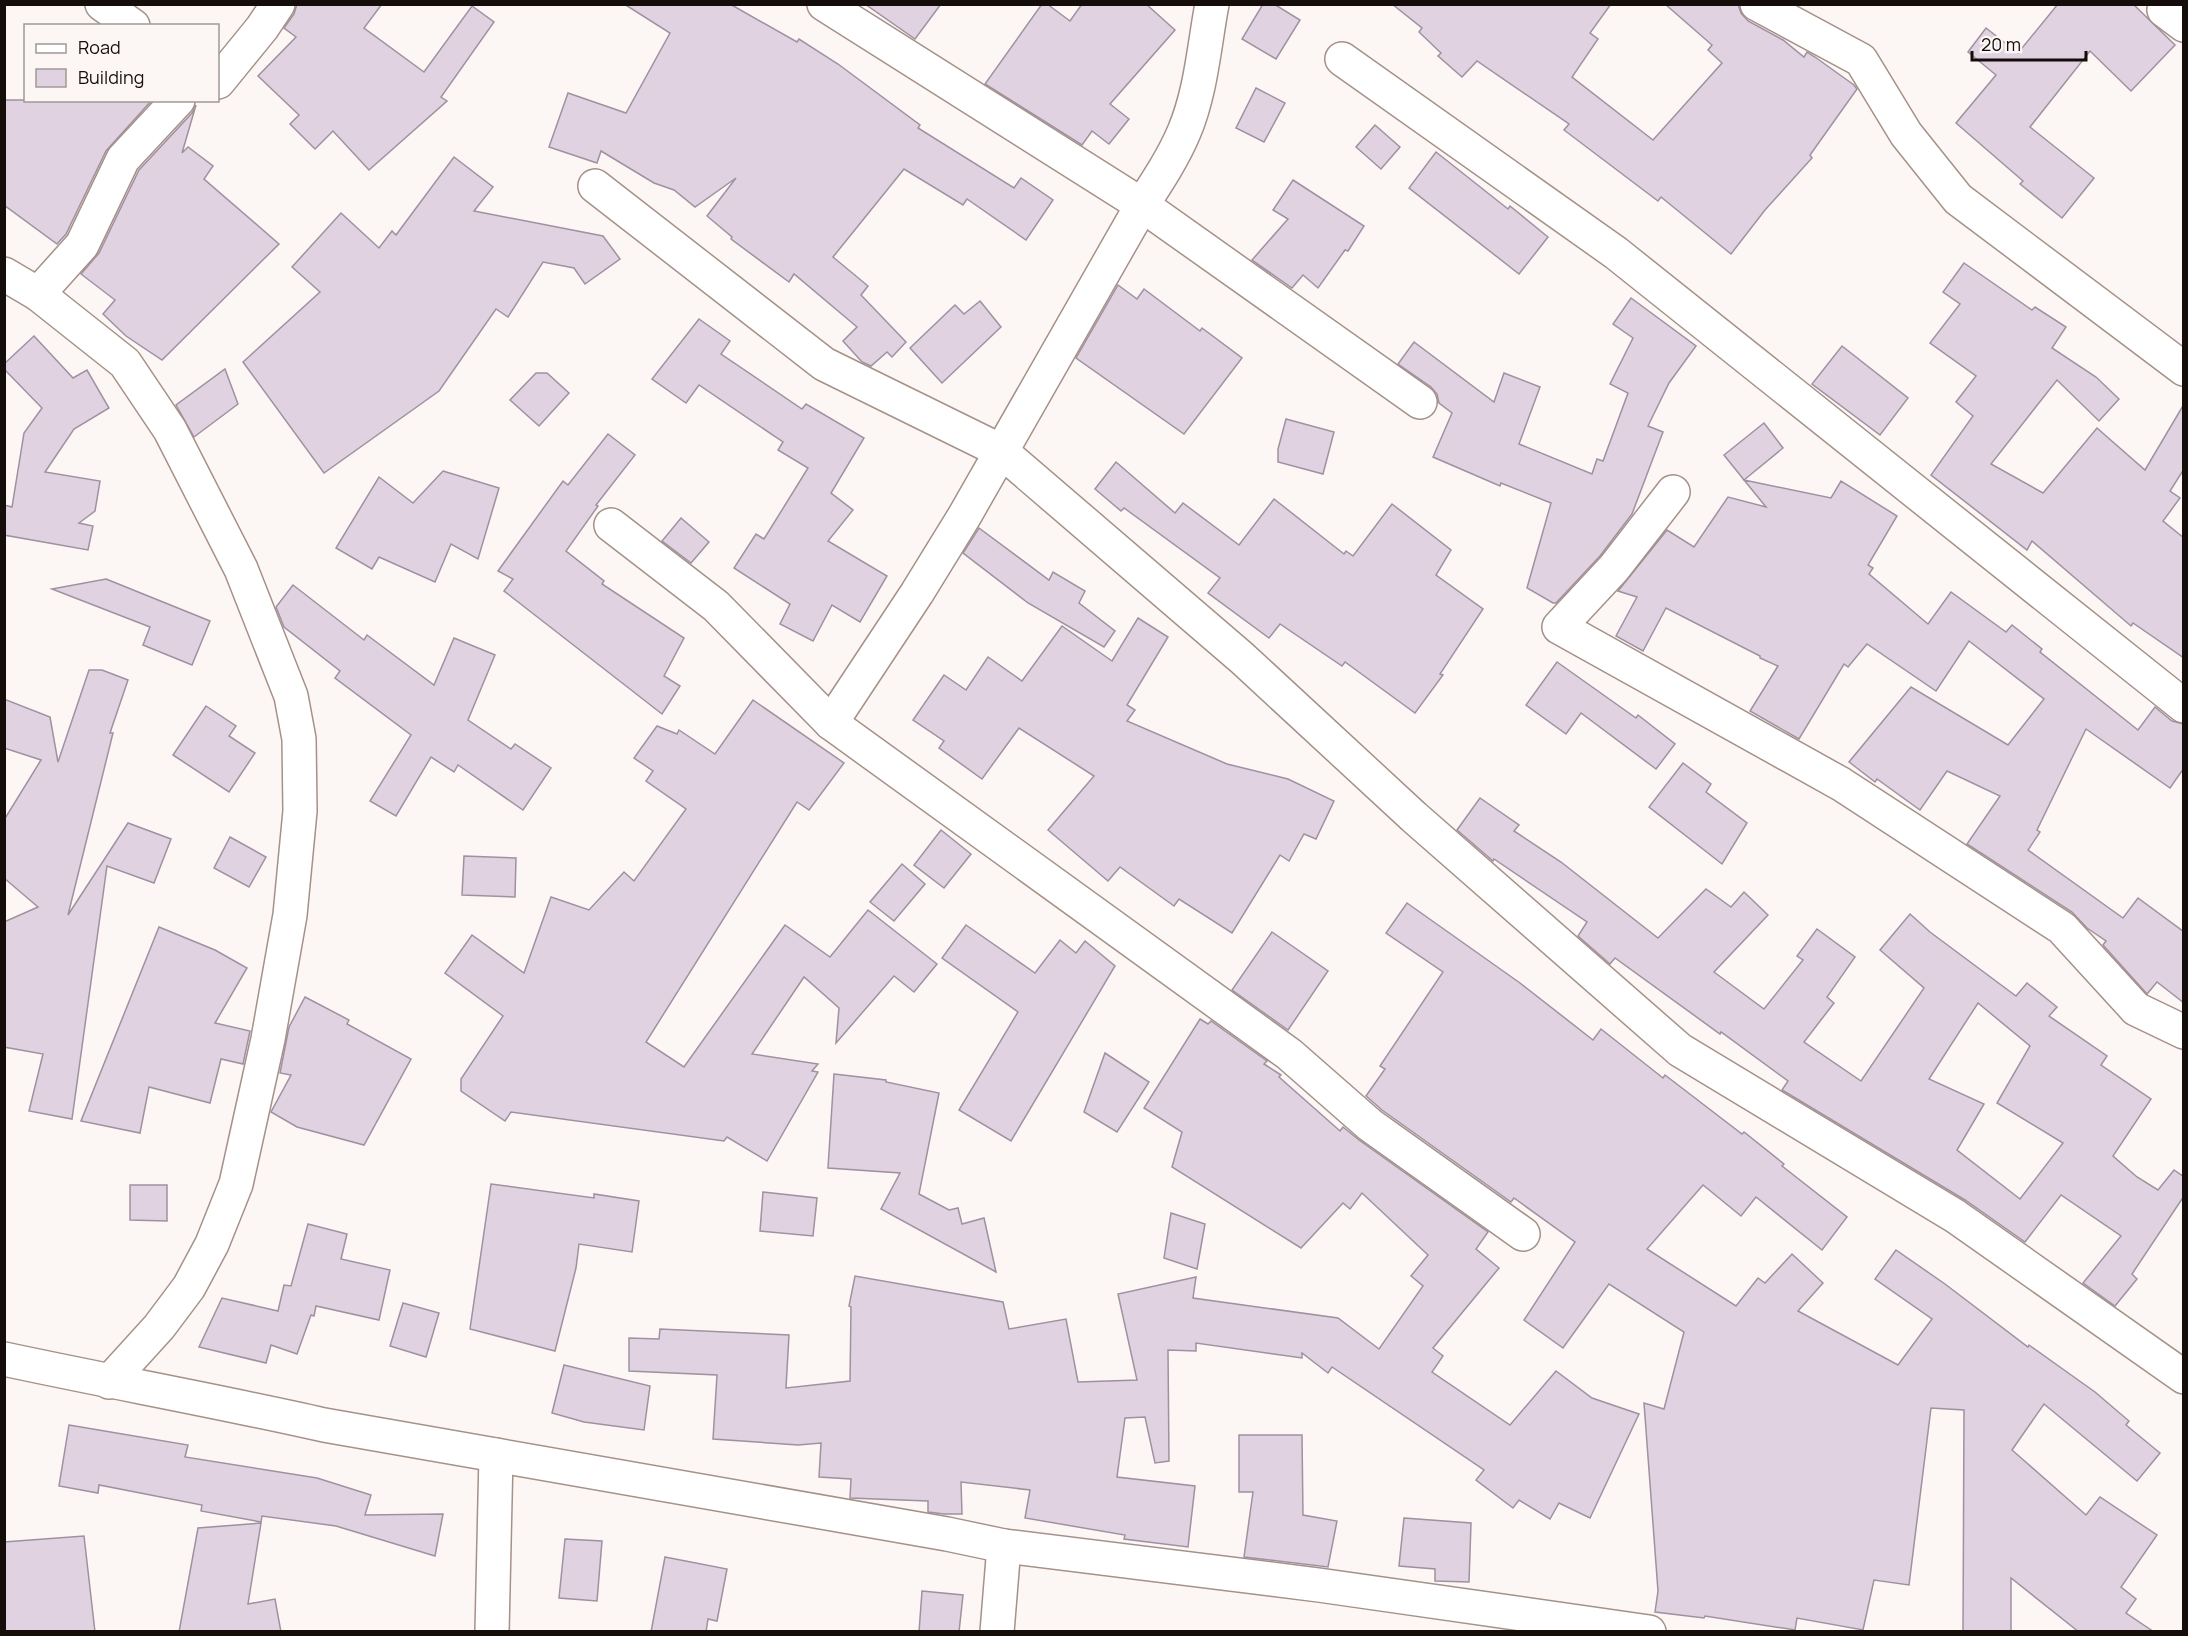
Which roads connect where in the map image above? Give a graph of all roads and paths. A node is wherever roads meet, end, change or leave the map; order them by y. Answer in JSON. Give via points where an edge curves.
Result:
{"nodes":[{"id":1,"x":102,"y":4,"type":"edge"},
{"id":2,"x":278,"y":4,"type":"edge"},
{"id":3,"x":824,"y":4,"type":"edge"},
{"id":4,"x":1212,"y":4,"type":"edge"},
{"id":5,"x":1757,"y":4,"type":"edge"},
{"id":6,"x":130,"y":24,"type":"edge"},
{"id":7,"x":1342,"y":58,"type":"dead end"},
{"id":8,"x":219,"y":81,"type":"edge"},
{"id":9,"x":176,"y":102,"type":"edge"},
{"id":10,"x":595,"y":186,"type":"dead end"},
{"id":11,"x":1142,"y":205,"type":"junction"},
{"id":12,"x":4,"y":274,"type":"edge"},
{"id":13,"x":38,"y":294,"type":"junction"},
{"id":14,"x":2184,"y":369,"type":"edge"},
{"id":15,"x":1420,"y":402,"type":"dead end"},
{"id":16,"x":1001,"y":451,"type":"junction"},
{"id":17,"x":1673,"y":492,"type":"dead end"},
{"id":18,"x":611,"y":525,"type":"dead end"},
{"id":19,"x":2184,"y":706,"type":"edge"},
{"id":20,"x":831,"y":723,"type":"junction"},
{"id":21,"x":2184,"y":1032,"type":"edge"},
{"id":22,"x":1522,"y":1234,"type":"dead end"},
{"id":23,"x":4,"y":1359,"type":"edge"},
{"id":24,"x":2184,"y":1377,"type":"edge"},
{"id":25,"x":109,"y":1382,"type":"junction"},
{"id":26,"x":496,"y":1455,"type":"junction"},
{"id":27,"x":1004,"y":1546,"type":"junction"},
{"id":28,"x":492,"y":1632,"type":"edge"},
{"id":29,"x":997,"y":1632,"type":"edge"},
{"id":30,"x":1649,"y":1632,"type":"edge"}],
"edges":[{"from":1,"to":6,"type":"street"},
{"from":2,"to":8,"type":"street"},
{"from":3,"to":11,"type":"street"},
{"from":4,"to":11,"type":"street","via":[[1188,121],[1171,160]]},
{"from":5,"to":14,"type":"street","via":[[1861,60],[1906,134],[1958,200]]},
{"from":7,"to":19,"type":"street","via":[[1616,253]]},
{"from":9,"to":13,"type":"street","via":[[123,159],[82,245]]},
{"from":10,"to":16,"type":"street","via":[[824,364]]},
{"from":11,"to":15,"type":"street"},
{"from":11,"to":16,"type":"street"},
{"from":12,"to":13,"type":"street"},
{"from":13,"to":25,"type":"street","via":[[125,363],[171,430],[241,569],[291,696],[299,739],[300,811],[290,915],[236,1184],[212,1244],[189,1287]]},
{"from":16,"to":20,"type":"street","via":[[917,593]]},
{"from":16,"to":24,"type":"street","via":[[1242,658],[1414,817],[1680,1050],[1955,1216]]},
{"from":17,"to":21,"type":"street","via":[[1614,567],[1558,627],[1851,790],[2062,928],[2136,1009]]},
{"from":18,"to":20,"type":"street","via":[[716,606]]},
{"from":20,"to":22,"type":"street","via":[[1289,1054],[1370,1125]]},
{"from":23,"to":25,"type":"street"},
{"from":25,"to":26,"type":"street"},
{"from":26,"to":27,"type":"street"},
{"from":26,"to":28,"type":"street"},
{"from":27,"to":29,"type":"street"},
{"from":27,"to":30,"type":"street"}]}
